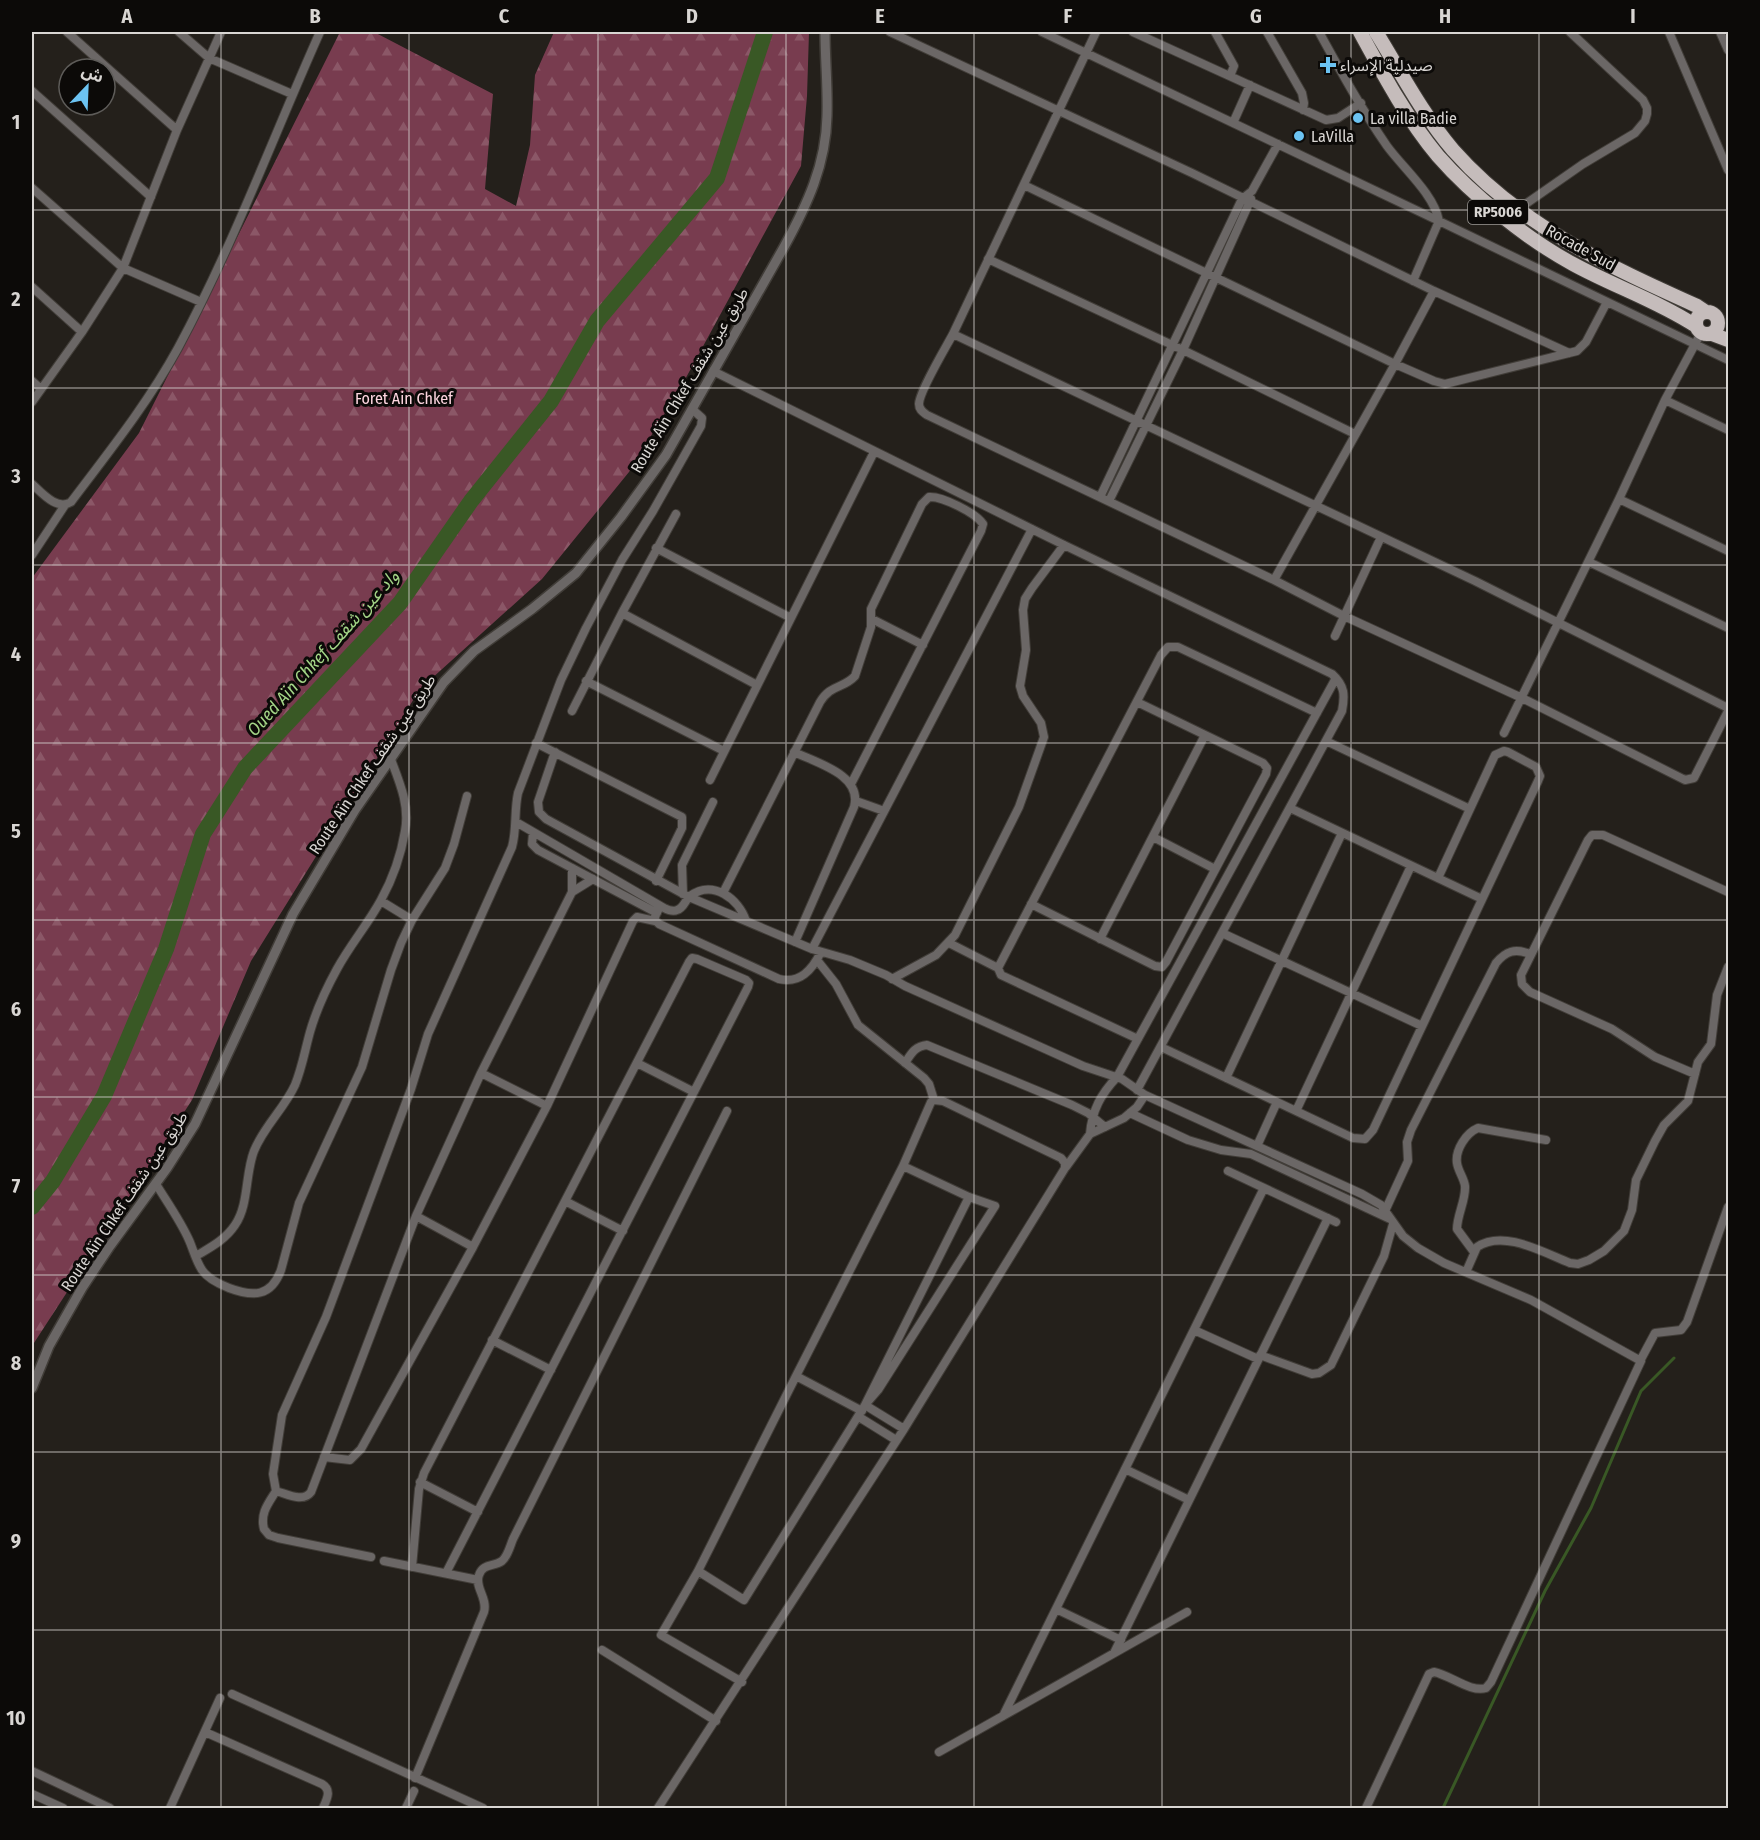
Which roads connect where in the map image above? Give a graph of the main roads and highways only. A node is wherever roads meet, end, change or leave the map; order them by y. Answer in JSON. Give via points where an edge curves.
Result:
{"nodes":[{"id":1,"x":1360,"y":32,"type":"edge"},
{"id":2,"x":1376,"y":32,"type":"edge"},
{"id":3,"x":1706,"y":312,"type":"junction"},
{"id":4,"x":1723,"y":321,"type":"edge"},
{"id":5,"x":1701,"y":334,"type":"junction"},
{"id":6,"x":1728,"y":340,"type":"edge"}],
"edges":[{"from":1,"to":5,"type":"highway","name":"Rocade Sud","number":"RP5006","via":[[1422,134],[1462,181],[1552,252]]},
{"from":2,"to":3,"type":"highway","name":"Rocade Sud","number":"RP5006","via":[[1415,97],[1453,149],[1517,210],[1567,243]]},
{"from":3,"to":4,"type":"highway","name":"Rocade Sud","number":"RP5006"},
{"from":3,"to":5,"type":"highway","via":[[1698,315]]},
{"from":4,"to":5,"type":"highway","name":"Rocade Sud","number":"RP5006"},
{"from":5,"to":6,"type":"highway","name":"Rocade Sud","number":"RP5006"}]}
